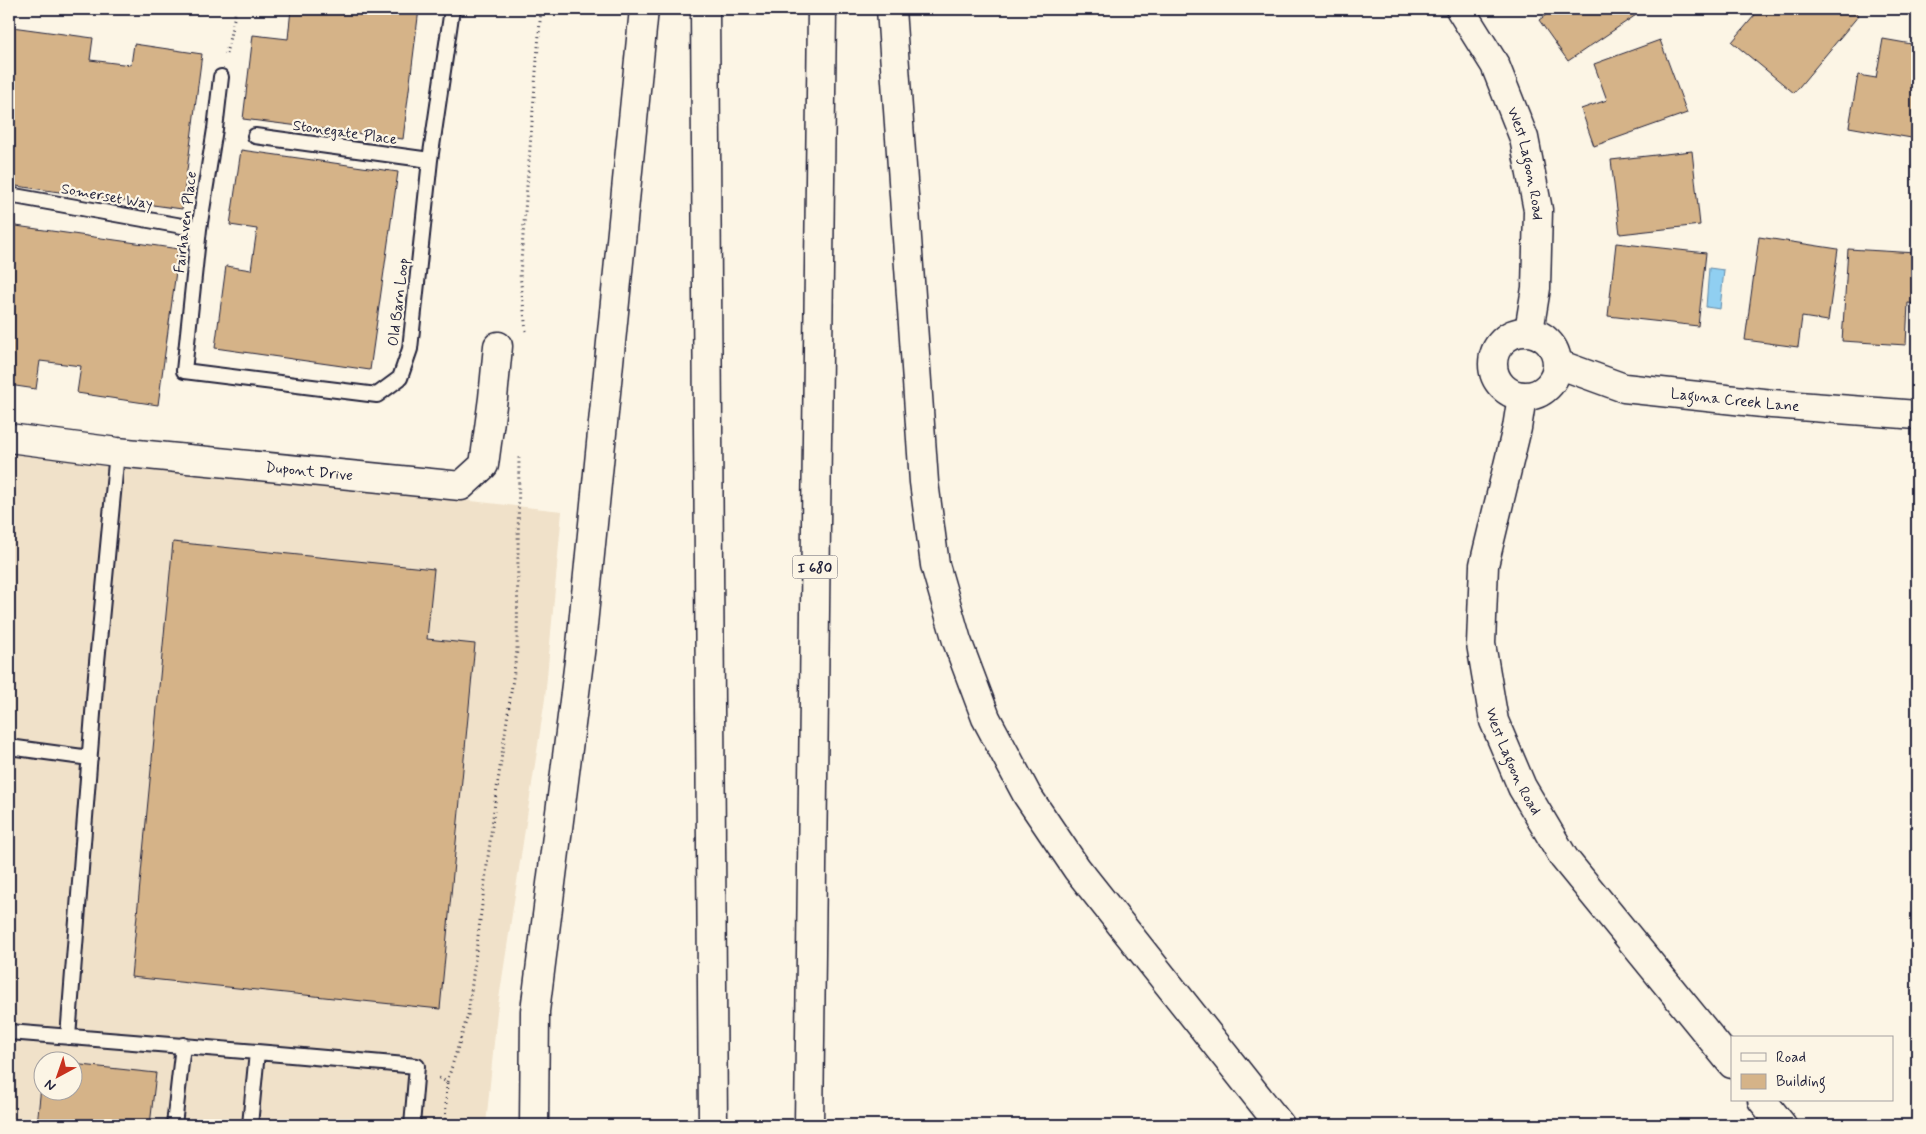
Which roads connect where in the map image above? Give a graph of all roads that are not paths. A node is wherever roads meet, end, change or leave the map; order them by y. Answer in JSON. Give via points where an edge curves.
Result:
{"nodes":[{"id":1,"x":452,"y":9,"type":"edge"},
{"id":2,"x":644,"y":9,"type":"edge"},
{"id":3,"x":705,"y":9,"type":"edge"},
{"id":4,"x":822,"y":9,"type":"edge"},
{"id":5,"x":891,"y":9,"type":"edge"},
{"id":6,"x":1460,"y":9,"type":"edge"},
{"id":7,"x":221,"y":77,"type":"road end"},
{"id":8,"x":255,"y":136,"type":"dead end"},
{"id":9,"x":430,"y":160,"type":"junction"},
{"id":10,"x":9,"y":196,"type":"edge"},
{"id":11,"x":199,"y":229,"type":"junction"},
{"id":12,"x":1529,"y":331,"type":"junction"},
{"id":13,"x":498,"y":346,"type":"dead end"},
{"id":14,"x":1558,"y":364,"type":"junction"},
{"id":15,"x":184,"y":371,"type":"joint"},
{"id":16,"x":1522,"y":396,"type":"junction"},
{"id":17,"x":1917,"y":415,"type":"edge"},
{"id":18,"x":9,"y":438,"type":"edge"},
{"id":19,"x":117,"y":452,"type":"junction"},
{"id":20,"x":9,"y":748,"type":"edge"},
{"id":21,"x":90,"y":758,"type":"junction"},
{"id":22,"x":9,"y":1032,"type":"edge"},
{"id":23,"x":68,"y":1037,"type":"junction"},
{"id":24,"x":183,"y":1045,"type":"junction"},
{"id":25,"x":257,"y":1052,"type":"junction"},
{"id":26,"x":1731,"y":1063,"type":"edge"},
{"id":27,"x":1764,"y":1102,"type":"edge"},
{"id":28,"x":174,"y":1125,"type":"edge"},
{"id":29,"x":250,"y":1125,"type":"edge"},
{"id":30,"x":412,"y":1125,"type":"edge"},
{"id":31,"x":534,"y":1125,"type":"edge"},
{"id":32,"x":713,"y":1125,"type":"edge"},
{"id":33,"x":808,"y":1125,"type":"edge"},
{"id":34,"x":1280,"y":1125,"type":"edge"},
{"id":35,"x":1782,"y":1125,"type":"edge"}],
"edges":[{"from":1,"to":9,"type":"lane","name":"Old Barn Loop"},
{"from":2,"to":31,"type":"main road","via":[[581,645],[535,1012]]},
{"from":3,"to":32,"type":"main road"},
{"from":4,"to":33,"type":"main road","number":"I 680"},
{"from":5,"to":34,"type":"main road","via":[[924,482],[936,565],[957,641],[986,718],[1026,795],[1077,869]]},
{"from":6,"to":12,"type":"main road","name":"West Lagoon Road","via":[[1496,65],[1524,138],[1538,210],[1536,288]]},
{"from":7,"to":11,"type":"lane","name":"Fairhaven Place"},
{"from":8,"to":9,"type":"lane","name":"Stonegate Place"},
{"from":9,"to":15,"type":"lane","name":"Old Barn Loop","via":[[410,349],[400,378],[377,395]]},
{"from":10,"to":11,"type":"lane","name":"Somerset Way"},
{"from":11,"to":15,"type":"lane","name":"Fairhaven Place"},
{"from":12,"to":14,"type":"main road","via":[[1549,341],[1556,351]]},
{"from":12,"to":16,"type":"main road","via":[[1513,333],[1502,341],[1494,354],[1493,368],[1499,384]]},
{"from":13,"to":19,"type":"main road","name":"Dupont Drive","via":[[484,465],[460,486]]},
{"from":14,"to":16,"type":"main road","via":[[1554,381],[1545,390],[1537,395]]},
{"from":14,"to":17,"type":"main road","name":"Laguna Creek Lane","via":[[1624,388]]},
{"from":16,"to":26,"type":"main road","name":"West Lagoon Road","via":[[1484,565],[1481,644],[1494,721],[1522,787],[1564,858]]},
{"from":18,"to":19,"type":"main road","name":"Dupont Drive"},
{"from":19,"to":21,"type":"lane"},
{"from":20,"to":21,"type":"lane"},
{"from":21,"to":23,"type":"lane"},
{"from":22,"to":23,"type":"lane"},
{"from":23,"to":24,"type":"lane"},
{"from":24,"to":25,"type":"lane"},
{"from":24,"to":28,"type":"lane"},
{"from":25,"to":29,"type":"lane"},
{"from":25,"to":30,"type":"lane","via":[[417,1066]]},
{"from":27,"to":35,"type":"main road"}]}
